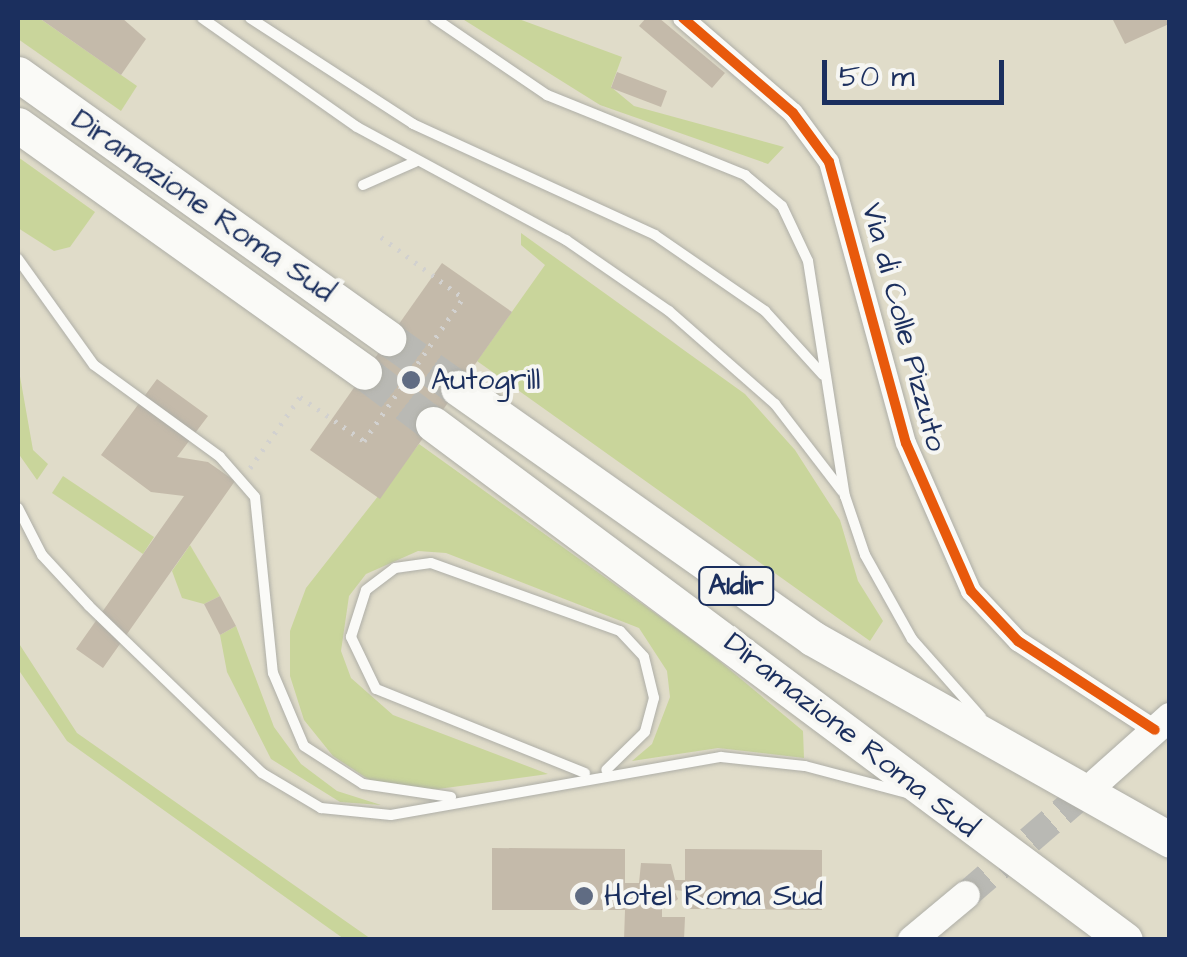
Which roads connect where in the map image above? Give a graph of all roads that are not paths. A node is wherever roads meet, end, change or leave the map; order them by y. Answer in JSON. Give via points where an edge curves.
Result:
{"nodes":[{"id":1,"x":202,"y":18,"type":"edge"},
{"id":2,"x":250,"y":18,"type":"edge"},
{"id":3,"x":434,"y":18,"type":"edge"},
{"id":4,"x":682,"y":18,"type":"edge"},
{"id":5,"x":18,"y":74,"type":"edge"},
{"id":6,"x":18,"y":125,"type":"edge"},
{"id":7,"x":416,"y":162,"type":"junction"},
{"id":8,"x":363,"y":184,"type":"dead end"},
{"id":9,"x":18,"y":260,"type":"edge"},
{"id":10,"x":388,"y":338,"type":"tunnel mouth"},
{"id":11,"x":364,"y":372,"type":"tunnel mouth"},
{"id":12,"x":827,"y":380,"type":"junction"},
{"id":13,"x":458,"y":388,"type":"tunnel mouth"},
{"id":14,"x":433,"y":424,"type":"tunnel mouth"},
{"id":15,"x":845,"y":496,"type":"junction"},
{"id":16,"x":18,"y":508,"type":"edge"},
{"id":17,"x":1162,"y":724,"type":"edge"},
{"id":18,"x":1027,"y":764,"type":"junction"},
{"id":19,"x":606,"y":770,"type":"junction"},
{"id":20,"x":586,"y":774,"type":"junction"},
{"id":21,"x":1096,"y":782,"type":"tunnel mouth"},
{"id":22,"x":462,"y":798,"type":"junction"},
{"id":23,"x":933,"y":800,"type":"junction"},
{"id":24,"x":1170,"y":840,"type":"edge"},
{"id":25,"x":966,"y":896,"type":"tunnel mouth"},
{"id":26,"x":912,"y":940,"type":"edge"},
{"id":27,"x":1125,"y":940,"type":"edge"}],
"edges":[{"from":1,"to":7,"type":"lane"},
{"from":2,"to":12,"type":"lane","via":[[426,131],[655,235],[765,311]]},
{"from":3,"to":12,"type":"lane","via":[[547,95],[765,186],[804,248]]},
{"from":4,"to":17,"type":"street","name":"Via di Colle Pizzuto","via":[[784,103],[825,154],[906,443],[974,596],[1018,641]]},
{"from":5,"to":10,"type":"highway","name":"Diramazione Roma Sud"},
{"from":6,"to":11,"type":"highway","name":"Diramazione Roma Sud"},
{"from":7,"to":8,"type":"lane"},
{"from":7,"to":15,"type":"lane","via":[[566,240],[698,334],[787,417]]},
{"from":9,"to":22,"type":"lane","via":[[94,365],[243,478],[262,521],[273,673],[297,736],[327,768],[364,784]]},
{"from":12,"to":15,"type":"lane"},
{"from":13,"to":18,"type":"highway","name":"Diramazione Roma Sud","number":"A1dir","via":[[801,631]]},
{"from":14,"to":23,"type":"highway","name":"Diramazione Roma Sud","number":"A1dir"},
{"from":15,"to":18,"type":"lane","via":[[900,622]]},
{"from":16,"to":22,"type":"lane","via":[[70,588],[286,791],[363,816]]},
{"from":17,"to":21,"type":"main road"},
{"from":18,"to":24,"type":"highway","name":"Diramazione Roma Sud","number":"A1dir"},
{"from":19,"to":20,"type":"lane"},
{"from":19,"to":20,"type":"lane","via":[[645,732],[654,698],[644,656],[620,630],[432,563],[396,568],[366,590],[351,636],[376,690]]},
{"from":19,"to":23,"type":"lane","via":[[762,759]]},
{"from":20,"to":22,"type":"lane"},
{"from":23,"to":27,"type":"highway","name":"Diramazione Roma Sud","number":"A1dir"},
{"from":25,"to":26,"type":"main road"}]}
